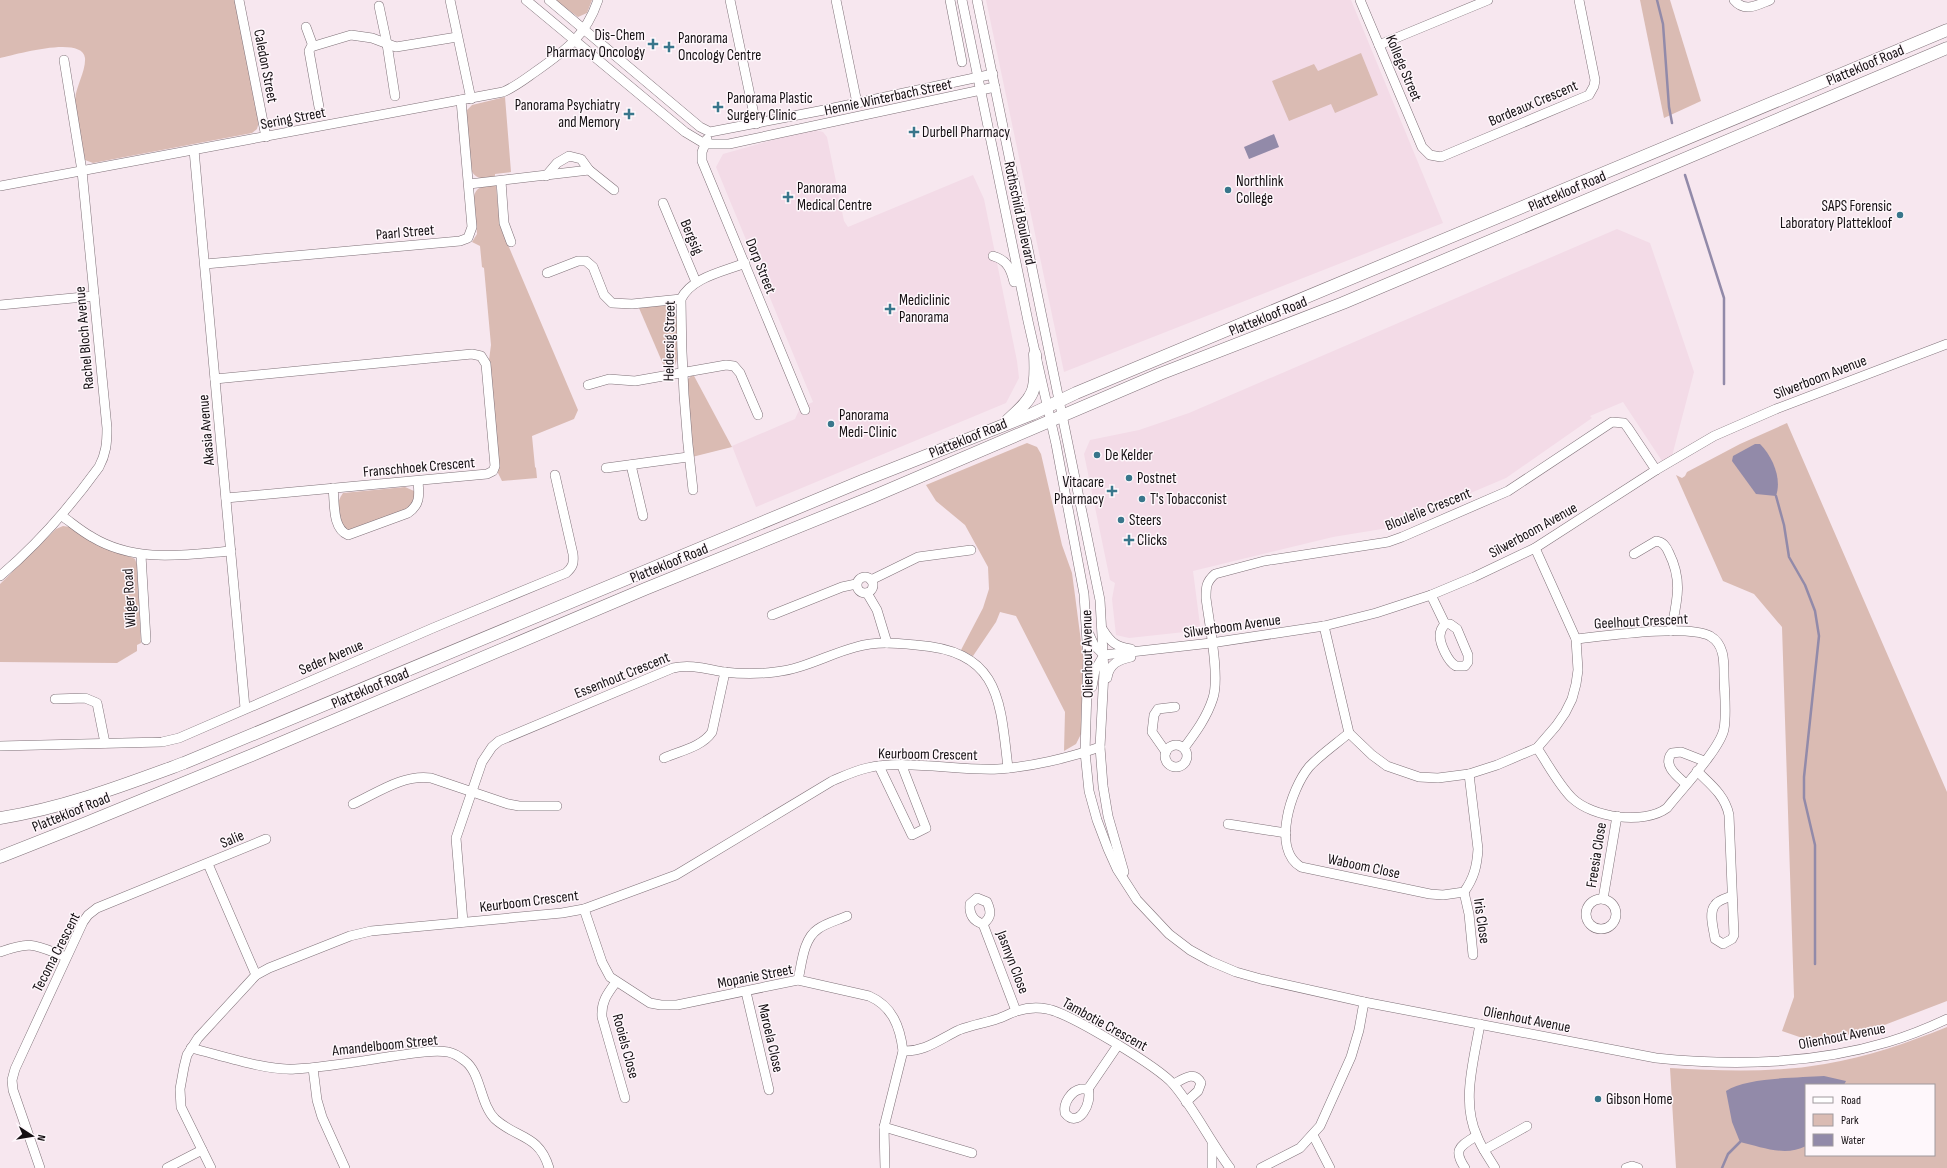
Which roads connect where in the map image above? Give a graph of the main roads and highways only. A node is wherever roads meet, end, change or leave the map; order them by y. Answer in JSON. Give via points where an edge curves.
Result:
{"nodes":[{"id":1,"x":1947,"y":30,"type":"edge"},
{"id":2,"x":1947,"y":48,"type":"edge"},
{"id":3,"x":1036,"y":354,"type":"road end"},
{"id":4,"x":1001,"y":426,"type":"junction"},
{"id":5,"x":0,"y":818,"type":"edge"},
{"id":6,"x":0,"y":857,"type":"edge"}],
"edges":[{"from":1,"to":4,"type":"main road","name":"Plattekloof Road"},
{"from":2,"to":6,"type":"main road","name":"Plattekloof Road","via":[[1350,300],[1160,374],[116,811]]},
{"from":3,"to":4,"type":"main road","via":[[1036,379],[1032,394],[1027,403]]},
{"from":4,"to":5,"type":"main road","name":"Plattekloof Road","via":[[862,481],[184,763],[106,791],[32,813]]}]}
